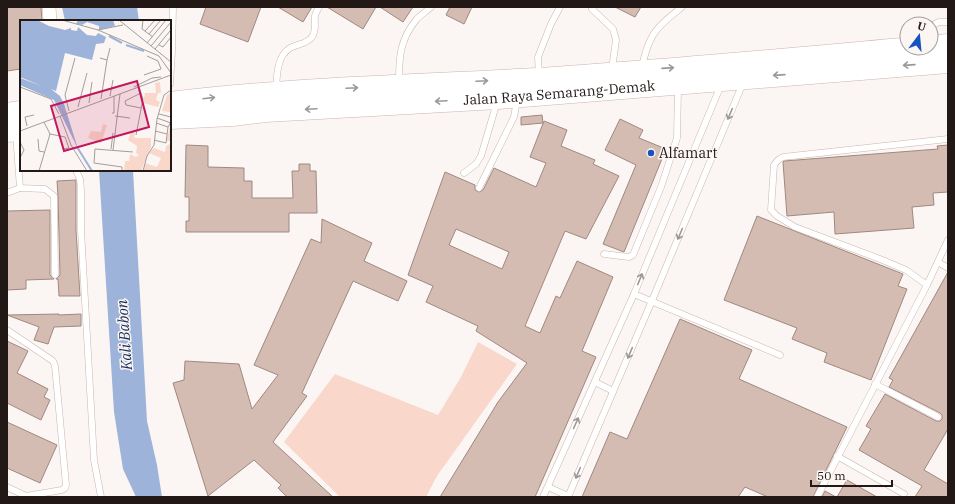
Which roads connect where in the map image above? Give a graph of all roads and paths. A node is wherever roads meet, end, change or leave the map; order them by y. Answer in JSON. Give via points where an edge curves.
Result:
{"nodes":[{"id":1,"x":49,"y":7,"type":"edge"},
{"id":2,"x":173,"y":7,"type":"edge"},
{"id":3,"x":319,"y":7,"type":"edge"},
{"id":4,"x":430,"y":7,"type":"edge"},
{"id":5,"x":560,"y":7,"type":"edge"},
{"id":6,"x":682,"y":7,"type":"edge"},
{"id":7,"x":592,"y":9,"type":"dead end"},
{"id":8,"x":50,"y":20,"type":"edge"},
{"id":9,"x":899,"y":49,"type":"edge"},
{"id":10,"x":948,"y":62,"type":"edge"},
{"id":11,"x":171,"y":68,"type":"edge"},
{"id":12,"x":642,"y":70,"type":"junction"},
{"id":13,"x":612,"y":73,"type":"junction"},
{"id":14,"x":539,"y":78,"type":"junction"},
{"id":15,"x":746,"y":78,"type":"junction"},
{"id":16,"x":724,"y":80,"type":"junction"},
{"id":17,"x":678,"y":84,"type":"junction"},
{"id":18,"x":399,"y":86,"type":"junction"},
{"id":19,"x":276,"y":92,"type":"junction"},
{"id":20,"x":508,"y":97,"type":"junction"},
{"id":21,"x":171,"y":103,"type":"edge"},
{"id":22,"x":171,"y":118,"type":"edge"},
{"id":23,"x":15,"y":126,"type":"edge"},
{"id":24,"x":948,"y":139,"type":"edge"},
{"id":25,"x":76,"y":171,"type":"edge"},
{"id":26,"x":464,"y":173,"type":"dead end"},
{"id":27,"x":20,"y":188,"type":"junction"},
{"id":28,"x":479,"y":188,"type":"dead end"},
{"id":29,"x":7,"y":193,"type":"edge"},
{"id":30,"x":948,"y":240,"type":"edge"},
{"id":31,"x":604,"y":254,"type":"dead end"},
{"id":32,"x":938,"y":262,"type":"junction"},
{"id":33,"x":948,"y":268,"type":"edge"},
{"id":34,"x":55,"y":275,"type":"dead end"},
{"id":35,"x":927,"y":285,"type":"junction"},
{"id":36,"x":634,"y":294,"type":"junction"},
{"id":37,"x":651,"y":303,"type":"junction"},
{"id":38,"x":7,"y":330,"type":"edge"},
{"id":39,"x":780,"y":355,"type":"dead end"},
{"id":40,"x":594,"y":382,"type":"junction"},
{"id":41,"x":875,"y":384,"type":"junction"},
{"id":42,"x":613,"y":391,"type":"junction"},
{"id":43,"x":938,"y":417,"type":"dead end"},
{"id":44,"x":837,"y":456,"type":"junction"},
{"id":45,"x":7,"y":487,"type":"edge"},
{"id":46,"x":548,"y":487,"type":"junction"},
{"id":47,"x":904,"y":494,"type":"dead end"},
{"id":48,"x":568,"y":496,"type":"edge"},
{"id":49,"x":101,"y":497,"type":"edge"},
{"id":50,"x":543,"y":497,"type":"edge"},
{"id":51,"x":817,"y":497,"type":"edge"}],
"edges":[{"from":1,"to":8,"type":"street"},
{"from":2,"to":11,"type":"lane"},
{"from":3,"to":19,"type":"lane","via":[[315,16],[316,27],[313,36],[307,43],[290,48],[282,57]]},
{"from":4,"to":18,"type":"lane","via":[[405,36],[399,59]]},
{"from":5,"to":14,"type":"lane","via":[[538,57]]},
{"from":6,"to":12,"type":"lane","via":[[651,38]]},
{"from":7,"to":13,"type":"lane","via":[[613,30],[616,40]]},
{"from":12,"to":9,"type":"highway","name":"Jalan Raya Semarang-Demak","one_way":true},
{"from":10,"to":15,"type":"highway","name":"Jalan Raya Semarang-Demak","one_way":true},
{"from":12,"to":13,"type":"highway","name":"Jalan Raya Semarang-Demak"},
{"from":13,"to":14,"type":"highway","name":"Jalan Raya Semarang-Demak"},
{"from":18,"to":14,"type":"highway","name":"Jalan Raya Semarang-Demak","one_way":true},
{"from":15,"to":16,"type":"highway","name":"Jalan Raya Semarang-Demak"},
{"from":15,"to":37,"type":"lane","one_way":true},
{"from":16,"to":17,"type":"highway","name":"Jalan Raya Semarang-Demak"},
{"from":36,"to":16,"type":"lane","one_way":true},
{"from":17,"to":20,"type":"highway","name":"Jalan Raya Semarang-Demak"},
{"from":17,"to":31,"type":"lane","via":[[677,138],[634,256]]},
{"from":19,"to":18,"type":"highway","name":"Jalan Raya Semarang-Demak","one_way":true},
{"from":21,"to":19,"type":"highway","name":"Jalan Raya Semarang-Demak","one_way":true},
{"from":20,"to":22,"type":"highway","name":"Jalan Raya Semarang-Demak","one_way":true},
{"from":20,"to":26,"type":"lane","via":[[481,156],[476,164]]},
{"from":20,"to":28,"type":"lane","via":[[514,117]]},
{"from":23,"to":27,"type":"lane"},
{"from":24,"to":35,"type":"lane","via":[[783,157],[774,165],[771,210],[777,216],[795,227],[906,270]]},
{"from":25,"to":49,"type":"lane","via":[[81,190],[94,460]]},
{"from":27,"to":29,"type":"lane"},
{"from":27,"to":34,"type":"lane","via":[[45,189],[54,196]]},
{"from":30,"to":32,"type":"lane"},
{"from":32,"to":33,"type":"lane"},
{"from":32,"to":35,"type":"lane"},
{"from":35,"to":41,"type":"lane"},
{"from":36,"to":37,"type":"lane"},
{"from":36,"to":40,"type":"lane"},
{"from":37,"to":39,"type":"lane"},
{"from":37,"to":42,"type":"lane","one_way":true},
{"from":38,"to":45,"type":"lane","via":[[53,361],[55,366],[66,485],[62,490],[26,496]]},
{"from":40,"to":42,"type":"lane"},
{"from":46,"to":40,"type":"lane","one_way":true},
{"from":41,"to":43,"type":"lane"},
{"from":41,"to":44,"type":"lane"},
{"from":42,"to":48,"type":"lane","one_way":true},
{"from":44,"to":47,"type":"lane"},
{"from":44,"to":51,"type":"lane"},
{"from":46,"to":48,"type":"lane"},
{"from":46,"to":50,"type":"lane"}]}
